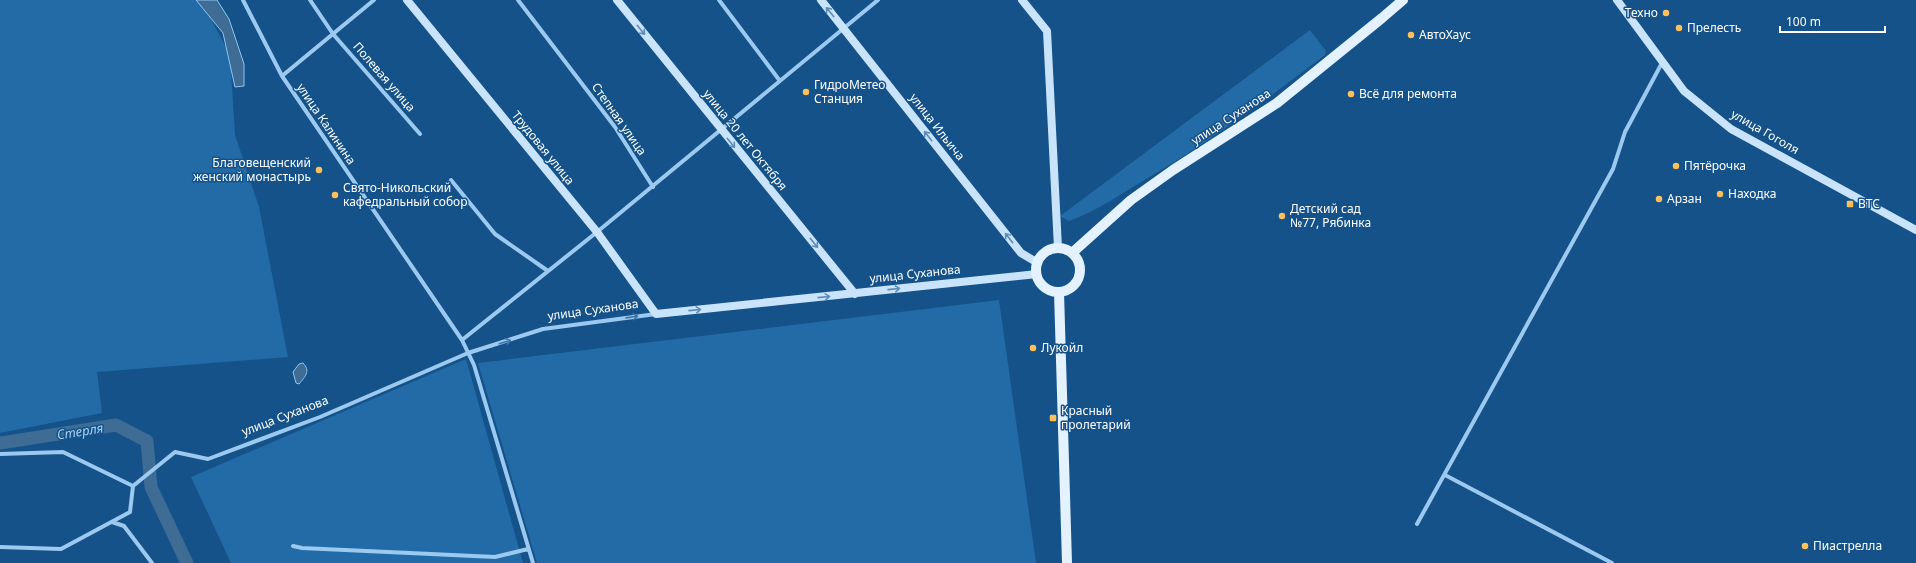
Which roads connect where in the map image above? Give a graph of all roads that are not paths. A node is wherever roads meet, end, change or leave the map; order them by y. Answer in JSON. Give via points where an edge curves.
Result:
{"nodes":[{"id":1,"x":243,"y":0,"type":"edge"},
{"id":2,"x":310,"y":0,"type":"edge"},
{"id":3,"x":374,"y":0,"type":"edge"},
{"id":4,"x":407,"y":0,"type":"edge"},
{"id":5,"x":518,"y":0,"type":"edge"},
{"id":6,"x":617,"y":0,"type":"edge"},
{"id":7,"x":720,"y":0,"type":"edge"},
{"id":8,"x":821,"y":0,"type":"edge"},
{"id":9,"x":878,"y":0,"type":"edge"},
{"id":10,"x":1022,"y":0,"type":"edge"},
{"id":11,"x":1402,"y":0,"type":"edge"},
{"id":12,"x":1617,"y":0,"type":"edge"},
{"id":13,"x":844,"y":28,"type":"junction"},
{"id":14,"x":333,"y":34,"type":"junction"},
{"id":15,"x":1663,"y":61,"type":"junction"},
{"id":16,"x":282,"y":76,"type":"junction"},
{"id":17,"x":780,"y":81,"type":"junction"},
{"id":18,"x":721,"y":130,"type":"junction"},
{"id":19,"x":420,"y":134,"type":"dead end"},
{"id":20,"x":451,"y":180,"type":"dead end"},
{"id":21,"x":653,"y":187,"type":"junction"},
{"id":22,"x":1916,"y":230,"type":"edge"},
{"id":23,"x":597,"y":232,"type":"junction"},
{"id":24,"x":1058,"y":248,"type":"junction"},
{"id":25,"x":1072,"y":253,"type":"junction"},
{"id":26,"x":1038,"y":263,"type":"junction"},
{"id":27,"x":548,"y":272,"type":"junction"},
{"id":28,"x":1037,"y":274,"type":"junction"},
{"id":29,"x":1059,"y":292,"type":"junction"},
{"id":30,"x":855,"y":294,"type":"junction"},
{"id":31,"x":656,"y":314,"type":"junction"},
{"id":32,"x":462,"y":340,"type":"junction"},
{"id":33,"x":468,"y":354,"type":"junction"},
{"id":34,"x":0,"y":454,"type":"edge"},
{"id":35,"x":1445,"y":474,"type":"junction"},
{"id":36,"x":133,"y":486,"type":"junction"},
{"id":37,"x":112,"y":522,"type":"junction"},
{"id":38,"x":1417,"y":524,"type":"dead end"},
{"id":39,"x":293,"y":546,"type":"dead end"},
{"id":40,"x":0,"y":547,"type":"edge"},
{"id":41,"x":528,"y":549,"type":"junction"},
{"id":42,"x":152,"y":563,"type":"edge"},
{"id":43,"x":533,"y":563,"type":"edge"},
{"id":44,"x":1067,"y":563,"type":"edge"},
{"id":45,"x":1612,"y":563,"type":"edge"}],
"edges":[{"from":1,"to":16,"type":"street","name":"улица Калинина"},
{"from":2,"to":14,"type":"street","name":"Полевая улица"},
{"from":3,"to":14,"type":"street"},
{"from":4,"to":23,"type":"main road","name":"Трудовая улица"},
{"from":5,"to":21,"type":"street","name":"Степная улица","via":[[615,127]]},
{"from":6,"to":18,"type":"main road","name":"улица 20 лет Октября","one_way":true},
{"from":7,"to":17,"type":"street"},
{"from":13,"to":8,"type":"main road","name":"улица Ильича","one_way":true},
{"from":9,"to":13,"type":"street"},
{"from":10,"to":24,"type":"main road","via":[[1047,32]]},
{"from":11,"to":25,"type":"main road","name":"улица Суханова","via":[[1277,102],[1131,200]]},
{"from":12,"to":15,"type":"main road","name":"улица Гоголя"},
{"from":13,"to":17,"type":"street"},
{"from":26,"to":13,"type":"main road","name":"улица Ильича","one_way":true,"via":[[1020,253]]},
{"from":14,"to":16,"type":"street"},
{"from":14,"to":19,"type":"street","name":"Полевая улица"},
{"from":15,"to":22,"type":"main road","name":"улица Гоголя","via":[[1684,90],[1731,129]]},
{"from":15,"to":35,"type":"street","via":[[1625,132],[1613,170]]},
{"from":16,"to":32,"type":"street","name":"улица Калинина"},
{"from":17,"to":18,"type":"street"},
{"from":18,"to":21,"type":"street"},
{"from":18,"to":30,"type":"main road","name":"улица 20 лет Октября","one_way":true},
{"from":20,"to":27,"type":"street","via":[[495,234]]},
{"from":21,"to":23,"type":"street"},
{"from":23,"to":27,"type":"street"},
{"from":23,"to":31,"type":"main road","name":"Трудовая улица"},
{"from":24,"to":25,"type":"main road"},
{"from":24,"to":26,"type":"main road","via":[[1045,253]]},
{"from":25,"to":29,"type":"main road","via":[[1080,265],[1079,280],[1069,290]]},
{"from":26,"to":28,"type":"main road"},
{"from":27,"to":32,"type":"street"},
{"from":28,"to":29,"type":"main road","via":[[1042,285],[1048,290]]},
{"from":30,"to":28,"type":"main road","name":"улица Суханова","one_way":true},
{"from":29,"to":44,"type":"main road"},
{"from":31,"to":30,"type":"main road","name":"улица Суханова","one_way":true},
{"from":33,"to":31,"type":"street","name":"улица Суханова","one_way":true,"via":[[543,329]]},
{"from":32,"to":33,"type":"street","name":"улица Калинина"},
{"from":33,"to":36,"type":"street","name":"улица Суханова","via":[[320,417],[208,459],[175,452]]},
{"from":33,"to":41,"type":"street","name":"улица Калинина","via":[[474,365]]},
{"from":34,"to":36,"type":"street","via":[[63,452]]},
{"from":35,"to":38,"type":"street"},
{"from":35,"to":45,"type":"street"},
{"from":36,"to":37,"type":"street","via":[[130,512]]},
{"from":37,"to":40,"type":"street","via":[[61,549]]},
{"from":37,"to":42,"type":"street","via":[[124,526]]},
{"from":39,"to":41,"type":"street","via":[[495,557]]},
{"from":41,"to":43,"type":"street","name":"улица Калинина"}]}
